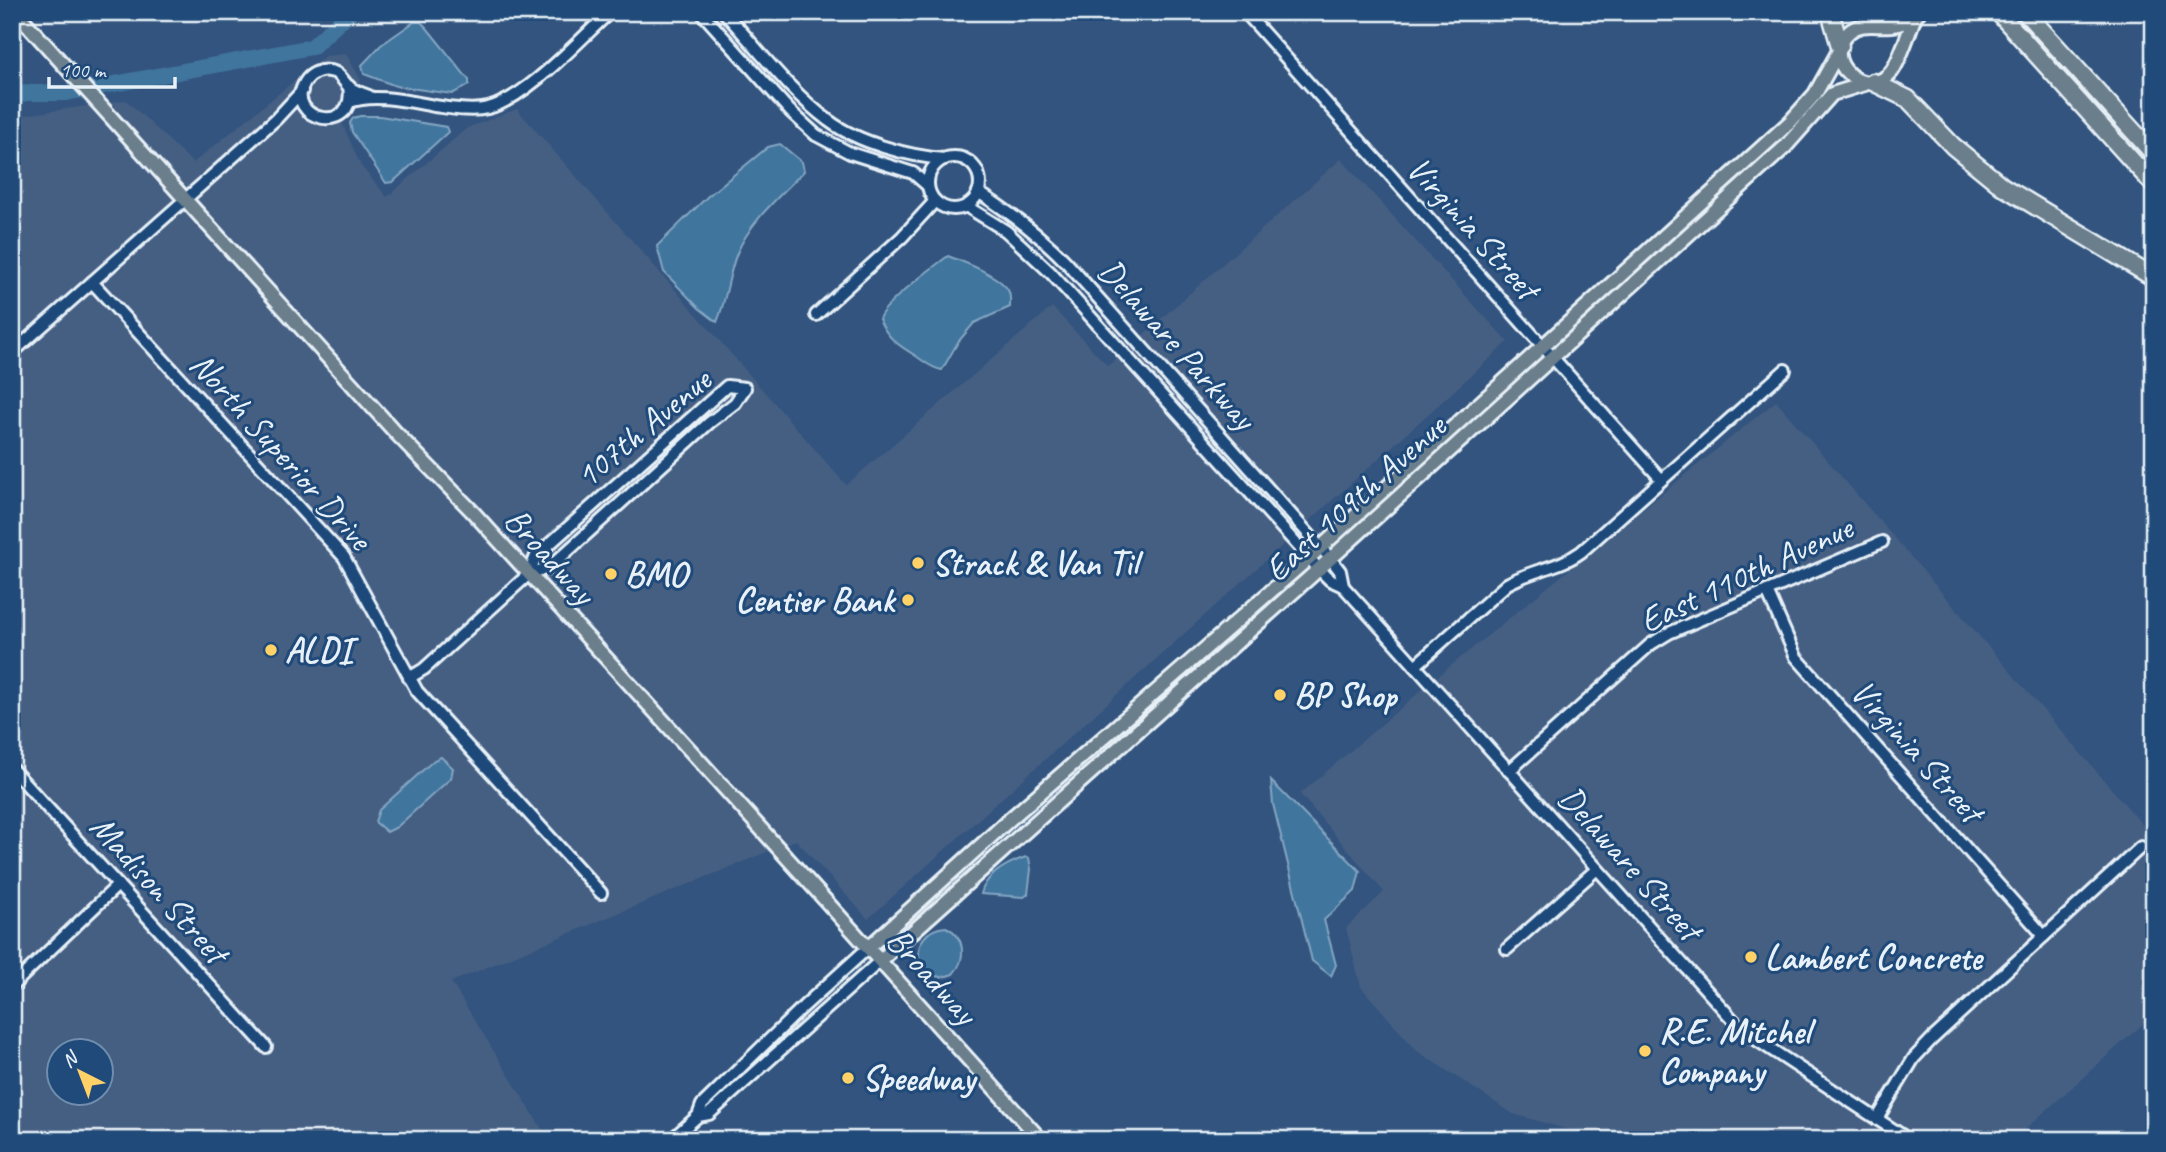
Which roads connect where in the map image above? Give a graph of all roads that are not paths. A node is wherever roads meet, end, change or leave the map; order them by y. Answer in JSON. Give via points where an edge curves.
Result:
{"nodes":[{"id":1,"x":16,"y":12,"type":"edge"},
{"id":2,"x":610,"y":12,"type":"edge"},
{"id":3,"x":701,"y":12,"type":"edge"},
{"id":4,"x":724,"y":12,"type":"edge"},
{"id":5,"x":1245,"y":12,"type":"edge"},
{"id":6,"x":1830,"y":12,"type":"edge"},
{"id":7,"x":1998,"y":12,"type":"edge"},
{"id":8,"x":2025,"y":12,"type":"edge"},
{"id":9,"x":1912,"y":13,"type":"edge"},
{"id":10,"x":1839,"y":49,"type":"junction"},
{"id":11,"x":1870,"y":83,"type":"junction"},
{"id":12,"x":349,"y":86,"type":"junction"},
{"id":13,"x":302,"y":91,"type":"junction"},
{"id":14,"x":374,"y":98,"type":"junction"},
{"id":15,"x":349,"y":102,"type":"junction"},
{"id":16,"x":307,"y":110,"type":"junction"},
{"id":17,"x":276,"y":119,"type":"junction"},
{"id":18,"x":2154,"y":155,"type":"edge"},
{"id":19,"x":945,"y":159,"type":"junction"},
{"id":20,"x":2154,"y":185,"type":"edge"},
{"id":21,"x":928,"y":186,"type":"junction"},
{"id":22,"x":978,"y":192,"type":"junction"},
{"id":23,"x":186,"y":198,"type":"junction"},
{"id":24,"x":935,"y":201,"type":"junction"},
{"id":25,"x":966,"y":206,"type":"junction"},
{"id":26,"x":2154,"y":278,"type":"edge"},
{"id":27,"x":92,"y":282,"type":"junction"},
{"id":28,"x":817,"y":315,"type":"dead end"},
{"id":29,"x":1541,"y":346,"type":"junction"},
{"id":30,"x":12,"y":353,"type":"edge"},
{"id":31,"x":1552,"y":359,"type":"junction"},
{"id":32,"x":1785,"y":370,"type":"dead end"},
{"id":33,"x":1661,"y":479,"type":"junction"},
{"id":34,"x":1882,"y":542,"type":"dead end"},
{"id":35,"x":1320,"y":547,"type":"junction"},
{"id":36,"x":1309,"y":558,"type":"junction"},
{"id":37,"x":1331,"y":558,"type":"junction"},
{"id":38,"x":1319,"y":569,"type":"junction"},
{"id":39,"x":529,"y":575,"type":"junction"},
{"id":40,"x":1343,"y":586,"type":"junction"},
{"id":41,"x":1766,"y":591,"type":"junction"},
{"id":42,"x":1415,"y":666,"type":"junction"},
{"id":43,"x":409,"y":678,"type":"junction"},
{"id":44,"x":12,"y":769,"type":"edge"},
{"id":45,"x":1509,"y":771,"type":"junction"},
{"id":46,"x":2141,"y":848,"type":"dead end"},
{"id":47,"x":1597,"y":869,"type":"junction"},
{"id":48,"x":118,"y":886,"type":"junction"},
{"id":49,"x":601,"y":893,"type":"dead end"},
{"id":50,"x":2044,"y":936,"type":"junction"},
{"id":51,"x":869,"y":947,"type":"junction"},
{"id":52,"x":1507,"y":949,"type":"dead end"},
{"id":53,"x":881,"y":960,"type":"junction"},
{"id":54,"x":12,"y":986,"type":"edge"},
{"id":55,"x":265,"y":1046,"type":"dead end"},
{"id":56,"x":698,"y":1116,"type":"junction"},
{"id":57,"x":1877,"y":1119,"type":"junction"},
{"id":58,"x":671,"y":1140,"type":"edge"},
{"id":59,"x":1041,"y":1140,"type":"edge"},
{"id":60,"x":1909,"y":1140,"type":"edge"}],
"edges":[{"from":1,"to":23,"type":"main road","name":"Broadway"},
{"from":2,"to":14,"type":"street","via":[[522,92],[503,103],[485,109],[454,109]]},
{"from":3,"to":21,"type":"street","via":[[816,135],[849,153],[913,173]]},
{"from":4,"to":19,"type":"street","via":[[830,122],[895,150]]},
{"from":5,"to":29,"type":"street","name":"Virginia Street"},
{"from":6,"to":10,"type":"highway"},
{"from":7,"to":20,"type":"highway"},
{"from":8,"to":18,"type":"highway"},
{"from":9,"to":10,"type":"main road","name":"East 109th Avenue","via":[[1895,26],[1855,28]]},
{"from":9,"to":11,"type":"main road","name":"East 109th Avenue","via":[[1892,70]]},
{"from":10,"to":11,"type":"main road","via":[[1845,72]]},
{"from":10,"to":29,"type":"main road","name":"East 109th Avenue","via":[[1818,89],[1797,115]]},
{"from":11,"to":26,"type":"highway","via":[[1908,99],[1961,153],[2002,186]]},
{"from":11,"to":31,"type":"main road","name":"East 109th Avenue","via":[[1830,96],[1785,147]]},
{"from":12,"to":13,"type":"street","via":[[338,74],[323,71],[309,77]]},
{"from":12,"to":14,"type":"street"},
{"from":12,"to":15,"type":"street"},
{"from":13,"to":16,"type":"street"},
{"from":13,"to":17,"type":"street"},
{"from":14,"to":15,"type":"street"},
{"from":15,"to":16,"type":"street","via":[[332,118],[316,117]]},
{"from":16,"to":17,"type":"street"},
{"from":17,"to":23,"type":"street"},
{"from":19,"to":21,"type":"street","via":[[932,170]]},
{"from":19,"to":22,"type":"street","via":[[961,159],[975,168]]},
{"from":21,"to":24,"type":"street"},
{"from":22,"to":25,"type":"street"},
{"from":22,"to":35,"type":"street","name":"Delaware Parkway","via":[[1016,216],[1067,263]]},
{"from":23,"to":27,"type":"street"},
{"from":23,"to":39,"type":"main road","name":"Broadway"},
{"from":24,"to":25,"type":"street","via":[[949,209]]},
{"from":24,"to":28,"type":"street"},
{"from":25,"to":36,"type":"street","name":"Delaware Parkway","via":[[1006,230],[1032,253]]},
{"from":27,"to":30,"type":"street"},
{"from":27,"to":43,"type":"street","name":"North Superior Drive","via":[[344,557]]},
{"from":29,"to":31,"type":"street","name":"Virginia Street"},
{"from":29,"to":35,"type":"main road","name":"East 109th Avenue"},
{"from":31,"to":33,"type":"street","name":"Virginia Street"},
{"from":31,"to":37,"type":"main road","name":"East 109th Avenue"},
{"from":32,"to":33,"type":"street"},
{"from":33,"to":42,"type":"street","via":[[1581,552],[1507,584]]},
{"from":34,"to":41,"type":"street","name":"East 110th Avenue"},
{"from":35,"to":36,"type":"main road","name":"East 109th Avenue"},
{"from":35,"to":37,"type":"street","name":"Delaware Street"},
{"from":36,"to":38,"type":"street","name":"Delaware Street"},
{"from":36,"to":51,"type":"main road","name":"East 109th Avenue"},
{"from":37,"to":38,"type":"main road","name":"East 109th Avenue"},
{"from":37,"to":40,"type":"street","name":"Delaware Street"},
{"from":38,"to":40,"type":"street","name":"Delaware Street"},
{"from":38,"to":53,"type":"main road","name":"East 109th Avenue"},
{"from":39,"to":39,"type":"street","name":"107th Avenue","via":[[549,568],[736,402],[745,388],[727,386],[536,556]]},
{"from":39,"to":43,"type":"street","name":"107th Avenue"},
{"from":39,"to":51,"type":"main road","name":"Broadway"},
{"from":40,"to":42,"type":"street","name":"Delaware Street"},
{"from":41,"to":45,"type":"street","name":"East 110th Avenue","via":[[1651,644]]},
{"from":41,"to":50,"type":"street","name":"Virginia Street","via":[[1796,657]]},
{"from":42,"to":45,"type":"street","name":"Delaware Street"},
{"from":43,"to":49,"type":"street","name":"North Superior Drive"},
{"from":44,"to":48,"type":"street","name":"Madison Street"},
{"from":45,"to":47,"type":"street","name":"Delaware Street"},
{"from":46,"to":50,"type":"street"},
{"from":47,"to":52,"type":"street"},
{"from":47,"to":57,"type":"street","name":"Delaware Street","via":[[1743,1031]]},
{"from":48,"to":54,"type":"street"},
{"from":48,"to":55,"type":"street","name":"Madison Street"},
{"from":50,"to":57,"type":"street","via":[[1914,1058]]},
{"from":51,"to":53,"type":"main road","name":"Broadway"},
{"from":51,"to":56,"type":"street","via":[[702,1105]]},
{"from":53,"to":56,"type":"street","via":[[709,1114]]},
{"from":53,"to":59,"type":"main road","name":"Broadway"},
{"from":56,"to":58,"type":"street"},
{"from":57,"to":60,"type":"street","name":"Delaware Street"}]}
